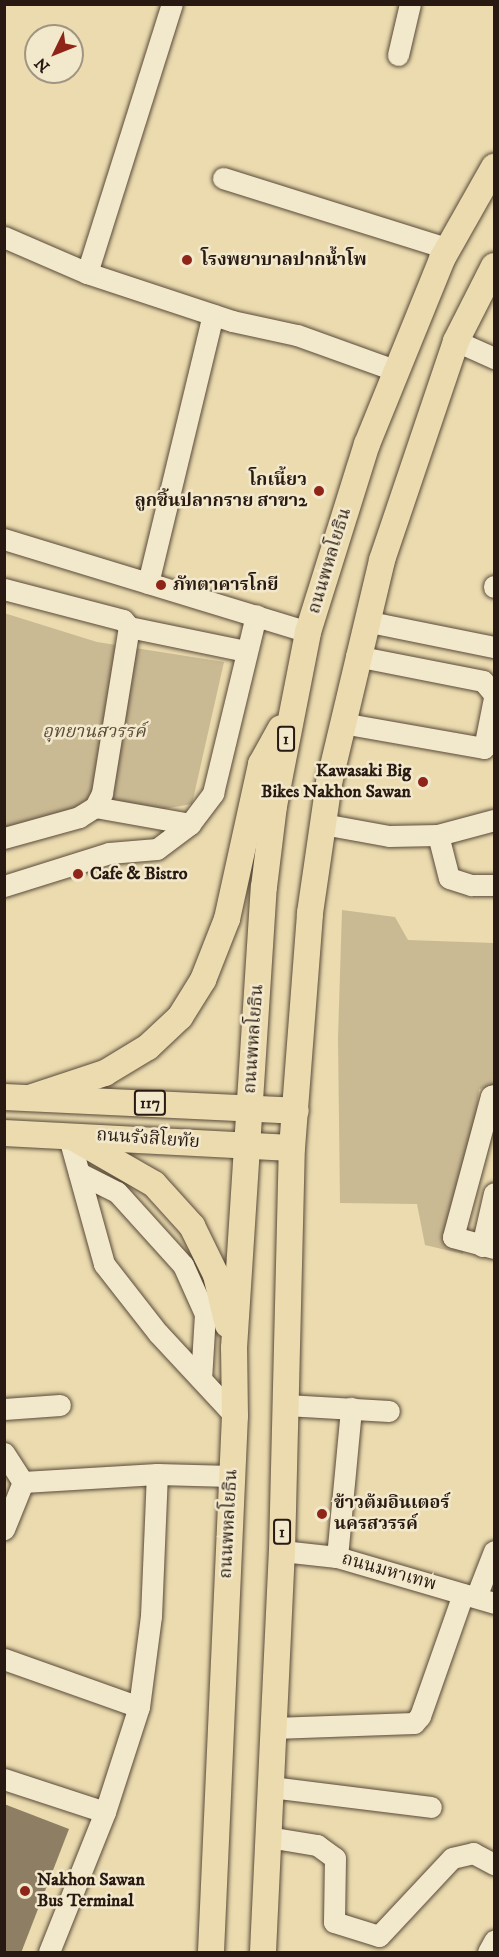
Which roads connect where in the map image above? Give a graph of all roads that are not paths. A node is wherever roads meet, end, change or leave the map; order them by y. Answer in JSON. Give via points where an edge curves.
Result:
{"nodes":[{"id":1,"x":172,"y":4,"type":"edge"},
{"id":2,"x":410,"y":4,"type":"edge"},
{"id":3,"x":398,"y":55,"type":"dead end"},
{"id":4,"x":495,"y":167,"type":"edge"},
{"id":5,"x":223,"y":178,"type":"dead end"},
{"id":6,"x":4,"y":237,"type":"edge"},
{"id":7,"x":447,"y":248,"type":"junction"},
{"id":8,"x":495,"y":266,"type":"edge"},
{"id":9,"x":87,"y":273,"type":"junction"},
{"id":10,"x":213,"y":315,"type":"junction"},
{"id":11,"x":456,"y":341,"type":"junction"},
{"id":12,"x":495,"y":358,"type":"edge"},
{"id":13,"x":394,"y":370,"type":"junction"},
{"id":14,"x":4,"y":539,"type":"edge"},
{"id":15,"x":148,"y":583,"type":"junction"},
{"id":16,"x":4,"y":589,"type":"edge"},
{"id":17,"x":256,"y":615,"type":"junction"},
{"id":18,"x":365,"y":621,"type":"junction"},
{"id":19,"x":129,"y":627,"type":"junction"},
{"id":20,"x":308,"y":632,"type":"junction"},
{"id":21,"x":495,"y":648,"type":"edge"},
{"id":22,"x":246,"y":651,"type":"junction"},
{"id":23,"x":356,"y":656,"type":"junction"},
{"id":24,"x":495,"y":696,"type":"edge"},
{"id":25,"x":291,"y":709,"type":"junction"},
{"id":26,"x":342,"y":723,"type":"junction"},
{"id":27,"x":95,"y":807,"type":"junction"},
{"id":28,"x":495,"y":820,"type":"edge"},
{"id":29,"x":190,"y":824,"type":"junction"},
{"id":30,"x":323,"y":824,"type":"junction"},
{"id":31,"x":438,"y":835,"type":"junction"},
{"id":32,"x":4,"y":838,"type":"edge"},
{"id":33,"x":495,"y":885,"type":"edge"},
{"id":34,"x":4,"y":886,"type":"edge"},
{"id":35,"x":495,"y":1095,"type":"edge"},
{"id":36,"x":4,"y":1097,"type":"edge"},
{"id":37,"x":32,"y":1097,"type":"junction"},
{"id":38,"x":249,"y":1108,"type":"junction"},
{"id":39,"x":296,"y":1111,"type":"junction"},
{"id":40,"x":4,"y":1133,"type":"edge"},
{"id":41,"x":68,"y":1134,"type":"junction"},
{"id":42,"x":246,"y":1145,"type":"junction"},
{"id":43,"x":292,"y":1148,"type":"junction"},
{"id":44,"x":79,"y":1173,"type":"junction"},
{"id":45,"x":495,"y":1193,"type":"edge"},
{"id":46,"x":488,"y":1247,"type":"edge"},
{"id":47,"x":234,"y":1348,"type":"junction"},
{"id":48,"x":201,"y":1379,"type":"junction"},
{"id":49,"x":60,"y":1405,"type":"dead end"},
{"id":50,"x":286,"y":1405,"type":"junction"},
{"id":51,"x":351,"y":1408,"type":"junction"},
{"id":52,"x":4,"y":1409,"type":"edge"},
{"id":53,"x":389,"y":1411,"type":"dead end"},
{"id":54,"x":235,"y":1416,"type":"junction"},
{"id":55,"x":4,"y":1453,"type":"edge"},
{"id":56,"x":157,"y":1474,"type":"junction"},
{"id":57,"x":231,"y":1476,"type":"junction"},
{"id":58,"x":23,"y":1482,"type":"junction"},
{"id":59,"x":4,"y":1529,"type":"edge"},
{"id":60,"x":282,"y":1551,"type":"junction"},
{"id":61,"x":495,"y":1551,"type":"edge"},
{"id":62,"x":337,"y":1557,"type":"junction"},
{"id":63,"x":478,"y":1598,"type":"edge"},
{"id":64,"x":4,"y":1659,"type":"edge"},
{"id":65,"x":139,"y":1707,"type":"junction"},
{"id":66,"x":273,"y":1728,"type":"junction"},
{"id":67,"x":4,"y":1779,"type":"edge"},
{"id":68,"x":271,"y":1787,"type":"junction"},
{"id":69,"x":431,"y":1807,"type":"dead end"},
{"id":70,"x":105,"y":1812,"type":"junction"},
{"id":71,"x":268,"y":1837,"type":"junction"},
{"id":72,"x":495,"y":1864,"type":"edge"},
{"id":73,"x":495,"y":1941,"type":"edge"},
{"id":74,"x":49,"y":1953,"type":"edge"},
{"id":75,"x":211,"y":1953,"type":"edge"},
{"id":76,"x":263,"y":1953,"type":"edge"},
{"id":77,"x":488,"y":1953,"type":"edge"}],
"edges":[{"from":1,"to":9,"type":"street"},
{"from":2,"to":3,"type":"street"},
{"from":4,"to":7,"type":"main road","name":"ถนนพหลโยธิน","number":"1"},
{"from":5,"to":7,"type":"street"},
{"from":6,"to":9,"type":"street"},
{"from":7,"to":13,"type":"main road","name":"ถนนพหลโยธิน","number":"1"},
{"from":8,"to":11,"type":"main road","number":"1"},
{"from":9,"to":10,"type":"street"},
{"from":10,"to":13,"type":"street","via":[[297,336]]},
{"from":10,"to":15,"type":"street"},
{"from":11,"to":12,"type":"street"},
{"from":11,"to":18,"type":"main road","number":"1","via":[[415,457]]},
{"from":13,"to":20,"type":"main road","name":"ถนนพหลโยธิน","number":"1"},
{"from":14,"to":15,"type":"street"},
{"from":15,"to":17,"type":"street"},
{"from":16,"to":19,"type":"street","via":[[123,620]]},
{"from":17,"to":20,"type":"street"},
{"from":17,"to":22,"type":"street"},
{"from":18,"to":21,"type":"street"},
{"from":18,"to":23,"type":"main road","number":"1"},
{"from":19,"to":22,"type":"street"},
{"from":19,"to":27,"type":"street","via":[[102,793]]},
{"from":20,"to":25,"type":"main road","name":"ถนนพหลโยธิน","number":"1"},
{"from":22,"to":29,"type":"street","via":[[213,793]]},
{"from":23,"to":24,"type":"street","via":[[483,681]]},
{"from":23,"to":26,"type":"main road","number":"1"},
{"from":24,"to":26,"type":"street","via":[[484,748]]},
{"from":25,"to":37,"type":"main road","via":[[261,764],[227,919],[203,980],[180,1017],[148,1047],[105,1073]]},
{"from":25,"to":38,"type":"main road","name":"ถนนพหลโยธิน","number":"1","via":[[264,887]]},
{"from":26,"to":30,"type":"main road","number":"1"},
{"from":27,"to":29,"type":"street"},
{"from":27,"to":32,"type":"street","via":[[80,817]]},
{"from":28,"to":31,"type":"street"},
{"from":29,"to":34,"type":"street","via":[[157,849],[109,853]]},
{"from":30,"to":31,"type":"street","via":[[389,836]]},
{"from":30,"to":39,"type":"main road","number":"1","via":[[310,913]]},
{"from":31,"to":33,"type":"street","via":[[449,878],[471,885]]},
{"from":35,"to":46,"type":"street","via":[[491,1096],[453,1237]]},
{"from":36,"to":37,"type":"main road","name":"ถนนรังสิโยทัย","number":"117"},
{"from":37,"to":38,"type":"main road","name":"ถนนรังสิโยทัย","number":"117"},
{"from":38,"to":39,"type":"main road","name":"ถนนรังสิโยทัย","number":"117"},
{"from":38,"to":42,"type":"main road","name":"ถนนพหลโยธิน","number":"1"},
{"from":39,"to":43,"type":"main road","number":"1"},
{"from":40,"to":41,"type":"main road","name":"ถนนรังสิโยทัย","number":"117"},
{"from":41,"to":42,"type":"main road","name":"ถนนรังสิโยทัย","number":"117"},
{"from":41,"to":44,"type":"street"},
{"from":41,"to":47,"type":"main road","via":[[154,1184],[192,1226],[216,1275]]},
{"from":42,"to":43,"type":"main road","name":"ถนนรังสิโยทัย","number":"117"},
{"from":42,"to":47,"type":"main road","name":"ถนนพหลโยธิน","number":"1"},
{"from":43,"to":50,"type":"main road","number":"1"},
{"from":44,"to":48,"type":"street","via":[[104,1264],[158,1333]]},
{"from":44,"to":48,"type":"street","via":[[117,1192],[183,1265],[205,1314]]},
{"from":45,"to":46,"type":"street"},
{"from":47,"to":54,"type":"main road","name":"ถนนพหลโยธิน","number":"1"},
{"from":48,"to":54,"type":"street"},
{"from":49,"to":52,"type":"street"},
{"from":50,"to":51,"type":"street"},
{"from":50,"to":60,"type":"main road","number":"1"},
{"from":51,"to":53,"type":"street"},
{"from":51,"to":62,"type":"street"},
{"from":54,"to":57,"type":"main road","name":"ถนนพหลโยธิน","number":"1"},
{"from":55,"to":58,"type":"street"},
{"from":56,"to":57,"type":"street"},
{"from":56,"to":58,"type":"street"},
{"from":56,"to":65,"type":"street","via":[[151,1616]]},
{"from":57,"to":75,"type":"main road","name":"ถนนพหลโยธิน","number":"1"},
{"from":58,"to":59,"type":"street"},
{"from":60,"to":62,"type":"street","name":"ถนนมหาเทพ"},
{"from":60,"to":66,"type":"main road","number":"1"},
{"from":61,"to":63,"type":"street"},
{"from":62,"to":63,"type":"street","name":"ถนนมหาเทพ"},
{"from":63,"to":66,"type":"street","via":[[414,1723]]},
{"from":64,"to":65,"type":"street"},
{"from":65,"to":70,"type":"street"},
{"from":66,"to":68,"type":"main road","number":"1"},
{"from":67,"to":70,"type":"street"},
{"from":68,"to":69,"type":"street"},
{"from":68,"to":71,"type":"main road","number":"1"},
{"from":70,"to":74,"type":"street"},
{"from":71,"to":72,"type":"street","via":[[317,1845],[335,1858],[334,1922],[378,1936],[452,1858],[473,1853]]},
{"from":71,"to":76,"type":"main road","number":"1"},
{"from":73,"to":77,"type":"street"}]}
